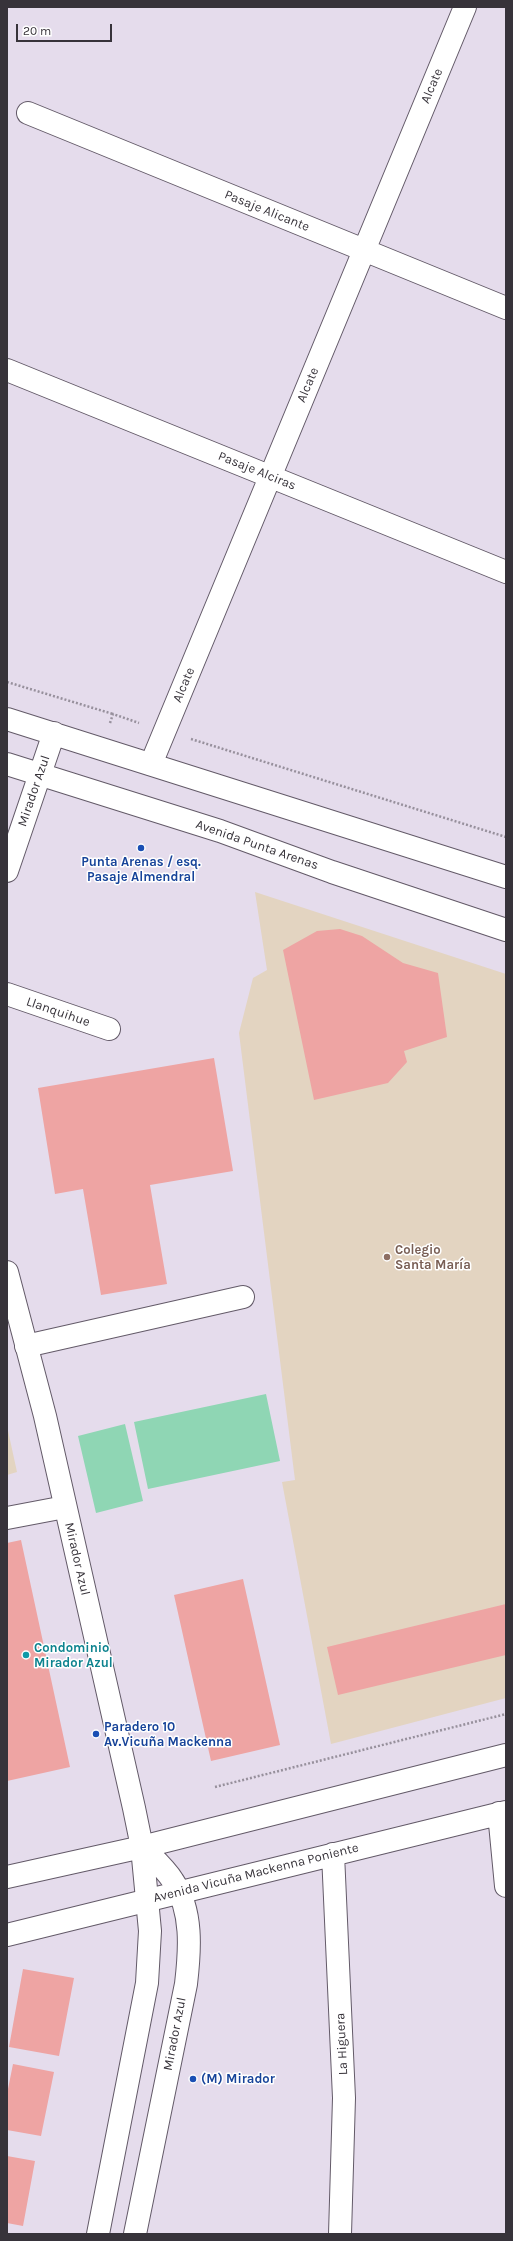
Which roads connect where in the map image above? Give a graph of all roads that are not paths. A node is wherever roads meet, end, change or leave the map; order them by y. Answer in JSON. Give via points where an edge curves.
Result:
{"nodes":[{"id":1,"x":465,"y":7,"type":"edge"},
{"id":2,"x":28,"y":113,"type":"dead end"},
{"id":3,"x":364,"y":250,"type":"junction"},
{"id":4,"x":506,"y":308,"type":"edge"},
{"id":5,"x":7,"y":370,"type":"edge"},
{"id":6,"x":270,"y":476,"type":"junction"},
{"id":7,"x":506,"y":572,"type":"edge"},
{"id":8,"x":7,"y":719,"type":"edge"},
{"id":9,"x":54,"y":733,"type":"junction"},
{"id":10,"x":7,"y":764,"type":"edge"},
{"id":11,"x":151,"y":764,"type":"junction"},
{"id":12,"x":39,"y":775,"type":"junction"},
{"id":13,"x":7,"y":871,"type":"edge"},
{"id":14,"x":506,"y":877,"type":"edge"},
{"id":15,"x":506,"y":930,"type":"edge"},
{"id":16,"x":7,"y":994,"type":"edge"},
{"id":17,"x":109,"y":1029,"type":"dead end"},
{"id":18,"x":7,"y":1272,"type":"edge"},
{"id":19,"x":243,"y":1297,"type":"dead end"},
{"id":20,"x":26,"y":1346,"type":"junction"},
{"id":21,"x":65,"y":1507,"type":"junction"},
{"id":22,"x":7,"y":1518,"type":"edge"},
{"id":23,"x":506,"y":1755,"type":"edge"},
{"id":24,"x":502,"y":1813,"type":"edge"},
{"id":25,"x":142,"y":1847,"type":"junction"},
{"id":26,"x":333,"y":1854,"type":"junction"},
{"id":27,"x":7,"y":1877,"type":"edge"},
{"id":28,"x":506,"y":1886,"type":"edge"},
{"id":29,"x":180,"y":1892,"type":"junction"},
{"id":30,"x":148,"y":1900,"type":"junction"},
{"id":31,"x":7,"y":1935,"type":"edge"},
{"id":32,"x":98,"y":2234,"type":"edge"},
{"id":33,"x":135,"y":2234,"type":"edge"},
{"id":34,"x":340,"y":2234,"type":"edge"}],
"edges":[{"from":1,"to":3,"type":"main road","name":"Alcate"},
{"from":2,"to":3,"type":"main road","name":"Pasaje Alicante"},
{"from":3,"to":4,"type":"main road","name":"Pasaje Alicante"},
{"from":3,"to":6,"type":"main road","name":"Alcate"},
{"from":5,"to":6,"type":"main road","name":"Pasaje Alciras"},
{"from":6,"to":7,"type":"main road","name":"Pasaje Alciras"},
{"from":6,"to":11,"type":"main road","name":"Alcate"},
{"from":8,"to":9,"type":"main road"},
{"from":9,"to":11,"type":"main road"},
{"from":9,"to":12,"type":"main road","name":"Mirador Azul"},
{"from":10,"to":12,"type":"main road","name":"Avenida Punta Arenas"},
{"from":11,"to":14,"type":"main road"},
{"from":12,"to":13,"type":"main road","name":"Mirador Azul"},
{"from":12,"to":15,"type":"main road","name":"Avenida Punta Arenas","via":[[220,831],[332,872]]},
{"from":16,"to":17,"type":"main road","name":"Llanquihue"},
{"from":18,"to":20,"type":"main road","name":"Mirador Azul"},
{"from":19,"to":20,"type":"main road"},
{"from":20,"to":21,"type":"main road","name":"Mirador Azul"},
{"from":21,"to":22,"type":"main road"},
{"from":21,"to":25,"type":"main road","name":"Mirador Azul"},
{"from":23,"to":25,"type":"main road"},
{"from":24,"to":26,"type":"main road","name":"Avenida Vicuña Mackenna Poniente"},
{"from":24,"to":28,"type":"main road"},
{"from":25,"to":27,"type":"main road"},
{"from":25,"to":29,"type":"main road","name":"Mirador Azul","via":[[165,1871]]},
{"from":25,"to":30,"type":"main road","name":"Mirador Azul"},
{"from":26,"to":29,"type":"main road","name":"Avenida Vicuña Mackenna Poniente"},
{"from":26,"to":34,"type":"main road","name":"La Higuera","via":[[344,2098]]},
{"from":29,"to":30,"type":"main road","name":"Avenida Vicuña Mackenna Poniente"},
{"from":29,"to":33,"type":"main road","name":"Mirador Azul","via":[[187,1919],[188,1965]]},
{"from":30,"to":31,"type":"main road","name":"Avenida Vicuña Mackenna Poniente"},
{"from":30,"to":32,"type":"main road","name":"Mirador Azul","via":[[150,1931],[147,1984]]}]}
